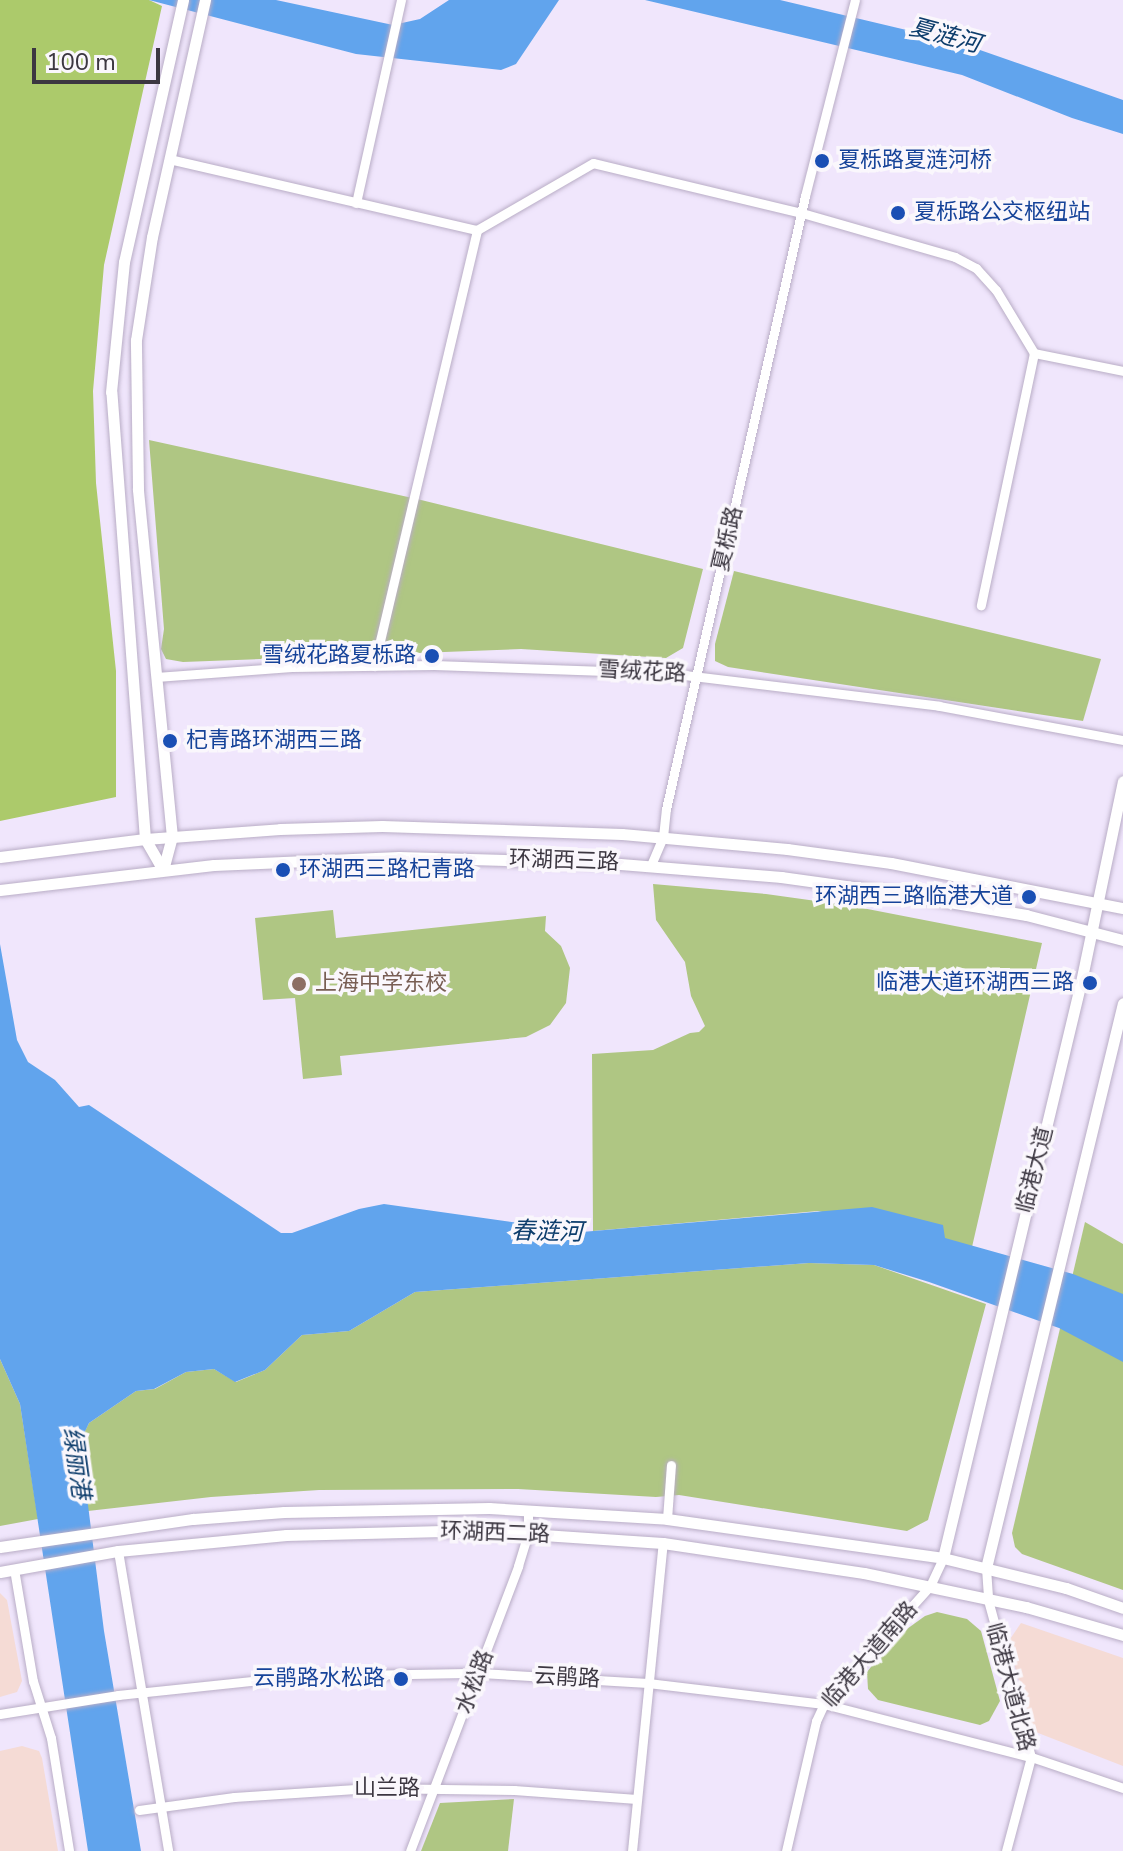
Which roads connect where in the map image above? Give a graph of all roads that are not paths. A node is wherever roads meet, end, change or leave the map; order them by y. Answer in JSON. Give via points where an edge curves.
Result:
{"nodes":[{"id":1,"x":183,"y":0,"type":"edge"},
{"id":2,"x":205,"y":0,"type":"edge"},
{"id":3,"x":401,"y":0,"type":"edge"},
{"id":4,"x":854,"y":5,"type":"edge"},
{"id":5,"x":169,"y":159,"type":"junction"},
{"id":6,"x":356,"y":203,"type":"junction"},
{"id":7,"x":802,"y":213,"type":"junction"},
{"id":8,"x":477,"y":230,"type":"junction"},
{"id":9,"x":1034,"y":353,"type":"junction"},
{"id":10,"x":1123,"y":371,"type":"edge"},
{"id":11,"x":981,"y":605,"type":"dead end"},
{"id":12,"x":374,"y":666,"type":"junction"},
{"id":13,"x":697,"y":675,"type":"junction"},
{"id":14,"x":156,"y":677,"type":"junction"},
{"id":15,"x":1123,"y":740,"type":"edge"},
{"id":16,"x":1123,"y":781,"type":"edge"},
{"id":17,"x":172,"y":837,"type":"junction"},
{"id":18,"x":663,"y":837,"type":"junction"},
{"id":19,"x":145,"y":839,"type":"junction"},
{"id":20,"x":0,"y":857,"type":"edge"},
{"id":21,"x":651,"y":865,"type":"junction"},
{"id":22,"x":163,"y":870,"type":"junction"},
{"id":23,"x":0,"y":890,"type":"edge"},
{"id":24,"x":1096,"y":902,"type":"junction"},
{"id":25,"x":1123,"y":908,"type":"edge"},
{"id":26,"x":1090,"y":931,"type":"junction"},
{"id":27,"x":1123,"y":940,"type":"edge"},
{"id":28,"x":1123,"y":1003,"type":"edge"},
{"id":29,"x":671,"y":1465,"type":"dead end"},
{"id":30,"x":528,"y":1511,"type":"junction"},
{"id":31,"x":667,"y":1519,"type":"junction"},
{"id":32,"x":528,"y":1534,"type":"junction"},
{"id":33,"x":663,"y":1543,"type":"junction"},
{"id":34,"x":0,"y":1547,"type":"edge"},
{"id":35,"x":118,"y":1551,"type":"junction"},
{"id":36,"x":943,"y":1558,"type":"junction"},
{"id":37,"x":986,"y":1568,"type":"junction"},
{"id":38,"x":14,"y":1569,"type":"junction"},
{"id":39,"x":0,"y":1572,"type":"edge"},
{"id":40,"x":930,"y":1586,"type":"junction"},
{"id":41,"x":988,"y":1600,"type":"junction"},
{"id":42,"x":1123,"y":1608,"type":"edge"},
{"id":43,"x":1123,"y":1635,"type":"edge"},
{"id":44,"x":480,"y":1673,"type":"junction"},
{"id":45,"x":648,"y":1683,"type":"junction"},
{"id":46,"x":143,"y":1692,"type":"junction"},
{"id":47,"x":824,"y":1704,"type":"junction"},
{"id":48,"x":40,"y":1706,"type":"junction"},
{"id":49,"x":0,"y":1714,"type":"edge"},
{"id":50,"x":1031,"y":1757,"type":"junction"},
{"id":51,"x":1123,"y":1788,"type":"edge"},
{"id":52,"x":432,"y":1789,"type":"junction"},
{"id":53,"x":637,"y":1799,"type":"junction"},
{"id":54,"x":161,"y":1806,"type":"junction"},
{"id":55,"x":139,"y":1810,"type":"dead end"},
{"id":56,"x":69,"y":1851,"type":"edge"},
{"id":57,"x":168,"y":1851,"type":"edge"},
{"id":58,"x":410,"y":1851,"type":"edge"},
{"id":59,"x":632,"y":1851,"type":"edge"},
{"id":60,"x":786,"y":1851,"type":"edge"},
{"id":61,"x":1006,"y":1851,"type":"edge"}],
"edges":[{"from":1,"to":19,"type":"main road","via":[[124,262],[111,392]]},
{"from":2,"to":5,"type":"main road"},
{"from":3,"to":6,"type":"street"},
{"from":4,"to":7,"type":"street","name":"夏栎路"},
{"from":5,"to":6,"type":"street"},
{"from":5,"to":14,"type":"main road","via":[[144,281],[134,382]]},
{"from":6,"to":8,"type":"street"},
{"from":7,"to":8,"type":"street","via":[[593,163]]},
{"from":7,"to":9,"type":"street","via":[[955,257],[976,268],[996,290]]},
{"from":7,"to":13,"type":"street","name":"夏栎路"},
{"from":8,"to":12,"type":"street"},
{"from":9,"to":10,"type":"street"},
{"from":9,"to":11,"type":"street"},
{"from":12,"to":13,"type":"street","name":"雪绒花路","via":[[519,666]]},
{"from":12,"to":14,"type":"street","name":"雪绒花路"},
{"from":13,"to":15,"type":"street","name":"雪绒花路","via":[[939,706]]},
{"from":13,"to":18,"type":"street","name":"夏栎路"},
{"from":14,"to":17,"type":"main road"},
{"from":16,"to":24,"type":"main road","name":"临港大道"},
{"from":17,"to":18,"type":"main road","name":"环湖西三路","via":[[382,826]]},
{"from":17,"to":19,"type":"main road","name":"环湖西三路"},
{"from":17,"to":22,"type":"main road"},
{"from":18,"to":21,"type":"street","name":"夏栎路"},
{"from":18,"to":24,"type":"main road","name":"环湖西三路","via":[[891,863]]},
{"from":19,"to":20,"type":"main road","name":"环湖西三路"},
{"from":19,"to":22,"type":"main road"},
{"from":21,"to":22,"type":"main road","name":"环湖西三路","via":[[399,857]]},
{"from":21,"to":26,"type":"main road","name":"环湖西三路","via":[[896,893]]},
{"from":22,"to":23,"type":"main road","name":"环湖西三路"},
{"from":24,"to":25,"type":"main road","name":"环湖西三路"},
{"from":24,"to":26,"type":"main road","name":"临港大道"},
{"from":26,"to":27,"type":"main road","name":"环湖西三路"},
{"from":26,"to":36,"type":"main road","name":"临港大道"},
{"from":28,"to":37,"type":"main road","name":"临港大道"},
{"from":29,"to":31,"type":"street"},
{"from":30,"to":31,"type":"main road","name":"环湖西二路"},
{"from":30,"to":32,"type":"street","name":"水松路"},
{"from":30,"to":34,"type":"main road","name":"环湖西二路","via":[[284,1512]]},
{"from":31,"to":36,"type":"main road","name":"环湖西二路"},
{"from":32,"to":33,"type":"main road","name":"环湖西二路"},
{"from":32,"to":35,"type":"main road","name":"环湖西二路","via":[[286,1535]]},
{"from":32,"to":44,"type":"street","name":"水松路"},
{"from":33,"to":40,"type":"main road","name":"环湖西二路"},
{"from":33,"to":45,"type":"street"},
{"from":35,"to":38,"type":"main road","name":"环湖西二路"},
{"from":35,"to":46,"type":"street"},
{"from":36,"to":37,"type":"main road","name":"环湖西二路"},
{"from":36,"to":40,"type":"street","name":"临港大道南路"},
{"from":37,"to":41,"type":"street","name":"临港大道北路"},
{"from":37,"to":42,"type":"main road","name":"环湖西二路"},
{"from":38,"to":39,"type":"main road","name":"环湖西二路"},
{"from":38,"to":48,"type":"street"},
{"from":40,"to":41,"type":"main road","name":"环湖西二路"},
{"from":40,"to":47,"type":"street","name":"临港大道南路"},
{"from":41,"to":43,"type":"main road","name":"环湖西二路"},
{"from":41,"to":50,"type":"street","name":"临港大道北路"},
{"from":44,"to":45,"type":"street","name":"云鹃路"},
{"from":44,"to":46,"type":"street","name":"云鹃路","via":[[300,1676]]},
{"from":44,"to":52,"type":"street","name":"水松路"},
{"from":45,"to":47,"type":"street","name":"云鹃路"},
{"from":45,"to":53,"type":"street"},
{"from":46,"to":48,"type":"street","name":"云鹃路"},
{"from":46,"to":54,"type":"street"},
{"from":47,"to":50,"type":"street","name":"云鹃路"},
{"from":47,"to":60,"type":"street","name":"临港大道南路"},
{"from":48,"to":49,"type":"street","name":"云鹃路"},
{"from":48,"to":56,"type":"street","via":[[51,1738]]},
{"from":50,"to":51,"type":"street","name":"云鹃路"},
{"from":50,"to":61,"type":"street","name":"临港大道北路"},
{"from":52,"to":53,"type":"street","name":"山兰路"},
{"from":52,"to":54,"type":"street","name":"山兰路","via":[[303,1791]]},
{"from":52,"to":58,"type":"street","name":"水松路"},
{"from":53,"to":59,"type":"street"},
{"from":54,"to":55,"type":"street","name":"山兰路"},
{"from":54,"to":57,"type":"street"}]}
